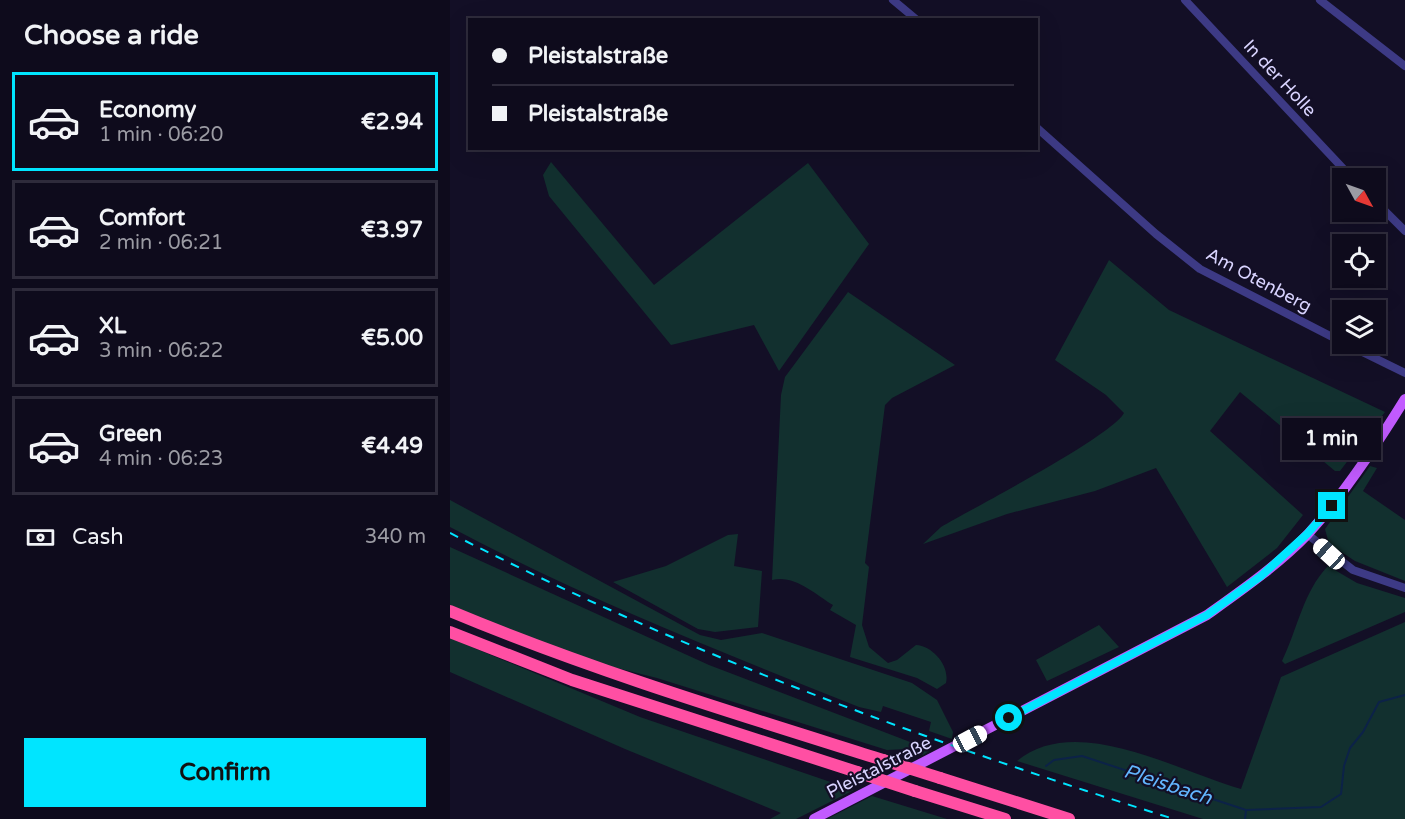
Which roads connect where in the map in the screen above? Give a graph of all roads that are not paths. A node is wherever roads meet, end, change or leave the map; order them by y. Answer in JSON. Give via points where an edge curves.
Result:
{"nodes":[{"id":1,"x":893,"y":0,"type":"edge"},
{"id":2,"x":1185,"y":0,"type":"edge"},
{"id":3,"x":1320,"y":0,"type":"edge"},
{"id":4,"x":915,"y":18,"type":"edge"},
{"id":5,"x":1405,"y":66,"type":"edge"},
{"id":6,"x":1038,"y":130,"type":"edge"},
{"id":7,"x":1343,"y":168,"type":"edge"},
{"id":8,"x":1386,"y":212,"type":"edge"},
{"id":9,"x":1405,"y":231,"type":"edge"},
{"id":10,"x":1332,"y":337,"type":"edge"},
{"id":11,"x":1366,"y":354,"type":"edge"},
{"id":12,"x":1405,"y":374,"type":"edge"},
{"id":13,"x":1405,"y":399,"type":"edge"},
{"id":14,"x":1307,"y":534,"type":"junction"},
{"id":15,"x":1405,"y":588,"type":"edge"},
{"id":16,"x":450,"y":612,"type":"edge"},
{"id":17,"x":450,"y":632,"type":"edge"},
{"id":18,"x":814,"y":819,"type":"edge"},
{"id":19,"x":1005,"y":819,"type":"edge"},
{"id":20,"x":1069,"y":819,"type":"edge"}],
"edges":[{"from":1,"to":4,"type":"street"},
{"from":2,"to":7,"type":"street","name":"In der Holle"},
{"from":3,"to":5,"type":"street"},
{"from":6,"to":10,"type":"street","name":"Am Otenberg","via":[[1200,269]]},
{"from":8,"to":9,"type":"street"},
{"from":11,"to":12,"type":"street","name":"Am Otenberg"},
{"from":13,"to":14,"type":"main road","name":"Pleistalstraße","via":[[1367,457]]},
{"from":14,"to":15,"type":"street","via":[[1353,570]]},
{"from":14,"to":18,"type":"main road","name":"Pleistalstraße","via":[[1261,576],[1207,615]]},
{"from":16,"to":20,"type":"highway","bridge":true,"via":[[643,684]]},
{"from":17,"to":19,"type":"highway","bridge":true,"via":[[582,683]]}]}
